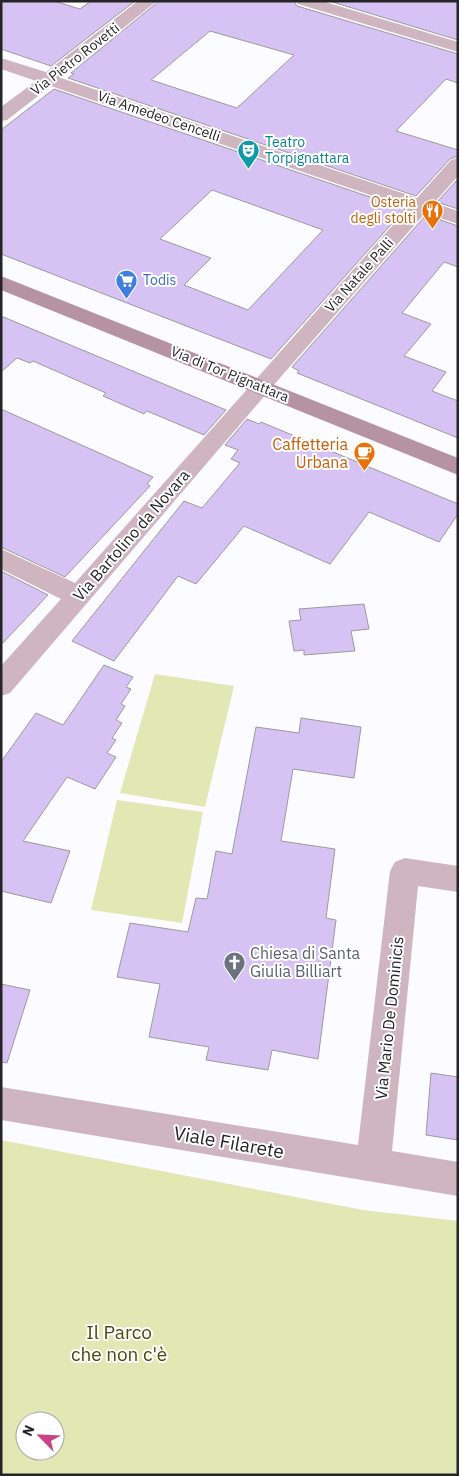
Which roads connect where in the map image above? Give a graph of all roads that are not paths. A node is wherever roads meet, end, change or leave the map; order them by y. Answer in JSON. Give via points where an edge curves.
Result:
{"nodes":[{"id":1,"x":149,"y":1,"type":"edge"},
{"id":2,"x":304,"y":1,"type":"edge"},
{"id":3,"x":458,"y":47,"type":"edge"},
{"id":4,"x":1,"y":63,"type":"edge"},
{"id":5,"x":49,"y":79,"type":"junction"},
{"id":6,"x":1,"y":116,"type":"edge"},
{"id":7,"x":458,"y":164,"type":"edge"},
{"id":8,"x":420,"y":206,"type":"junction"},
{"id":9,"x":458,"y":218,"type":"edge"},
{"id":10,"x":1,"y":282,"type":"edge"},
{"id":11,"x":260,"y":386,"type":"junction"},
{"id":12,"x":458,"y":467,"type":"edge"},
{"id":13,"x":1,"y":558,"type":"edge"},
{"id":14,"x":78,"y":596,"type":"junction"},
{"id":15,"x":1,"y":685,"type":"edge"},
{"id":16,"x":458,"y":879,"type":"edge"},
{"id":17,"x":1,"y":1103,"type":"edge"},
{"id":18,"x":372,"y":1166,"type":"junction"},
{"id":19,"x":458,"y":1180,"type":"edge"}],
"edges":[{"from":1,"to":5,"type":"street","name":"Via Pietro Rovetti"},
{"from":2,"to":3,"type":"street"},
{"from":4,"to":5,"type":"street","name":"Via Amedeo Cencelli"},
{"from":5,"to":6,"type":"street","name":"Via Pietro Rovetti"},
{"from":5,"to":8,"type":"street","name":"Via Amedeo Cencelli"},
{"from":7,"to":8,"type":"street","name":"Via Natale Palli"},
{"from":8,"to":9,"type":"street","name":"Via Amedeo Cencelli"},
{"from":8,"to":11,"type":"street","name":"Via Natale Palli"},
{"from":10,"to":11,"type":"main road","name":"Via di Tor Pignattara"},
{"from":11,"to":12,"type":"main road","name":"Via di Tor Pignattara"},
{"from":11,"to":14,"type":"street","name":"Via Bartolino da Novara"},
{"from":13,"to":14,"type":"street"},
{"from":14,"to":15,"type":"street","name":"Via Bartolino da Novara"},
{"from":16,"to":18,"type":"street","name":"Via Mario De Dominicis","via":[[405,871]]},
{"from":17,"to":18,"type":"street","name":"Viale Filarete"},
{"from":18,"to":19,"type":"street","name":"Viale Filarete"}]}
